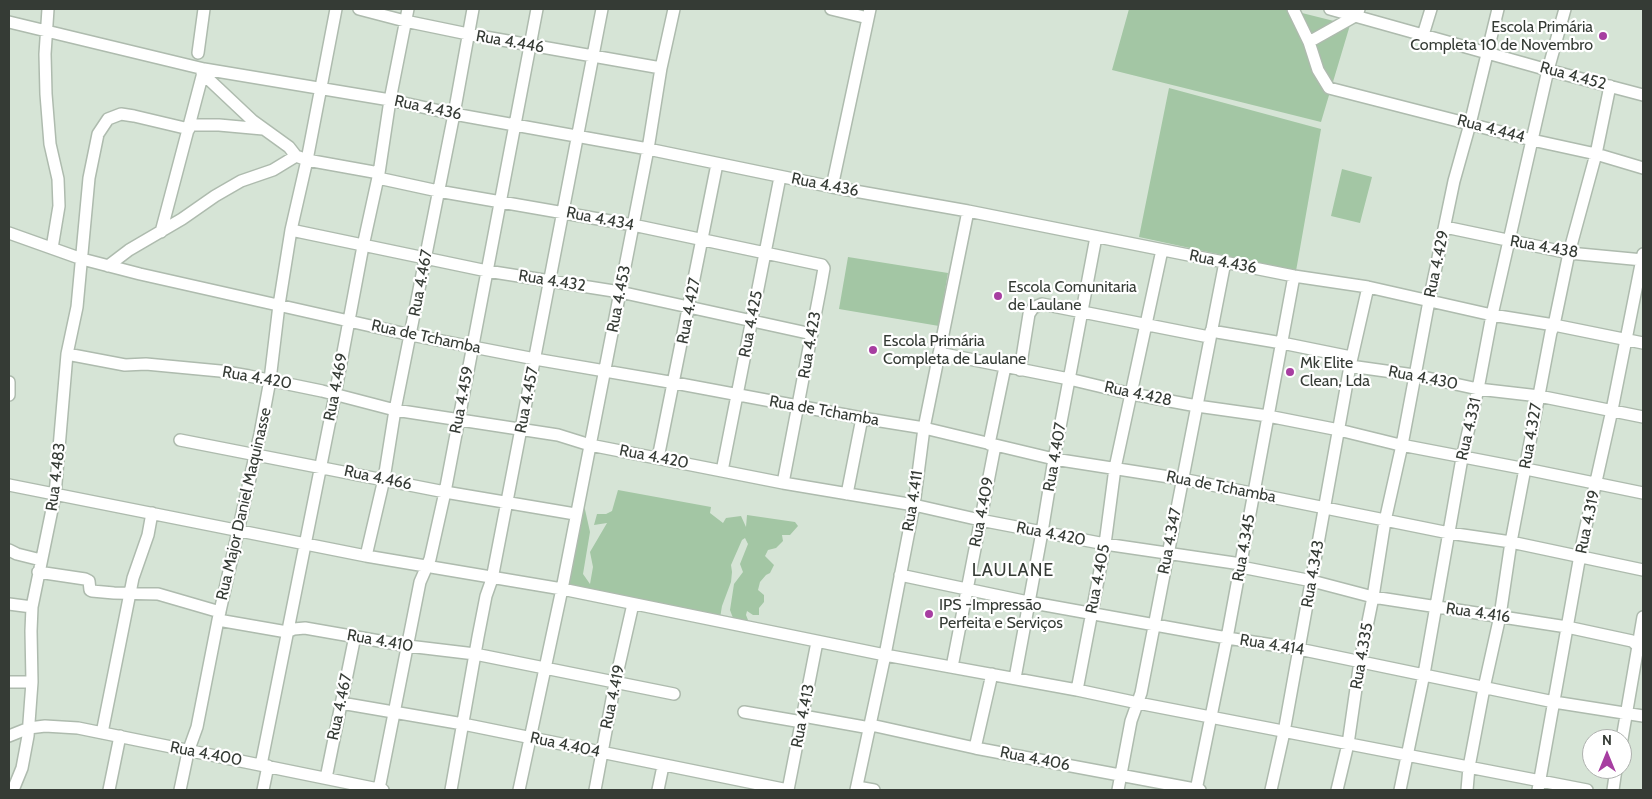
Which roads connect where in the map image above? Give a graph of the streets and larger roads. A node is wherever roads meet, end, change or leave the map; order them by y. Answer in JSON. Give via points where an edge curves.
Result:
{"nodes":[{"id":1,"x":48,"y":9,"type":"edge"},
{"id":2,"x":204,"y":9,"type":"edge"},
{"id":3,"x":336,"y":9,"type":"edge"},
{"id":4,"x":359,"y":9,"type":"edge"},
{"id":5,"x":408,"y":9,"type":"edge"},
{"id":6,"x":473,"y":9,"type":"edge"},
{"id":7,"x":537,"y":9,"type":"edge"},
{"id":8,"x":602,"y":9,"type":"edge"},
{"id":9,"x":674,"y":9,"type":"edge"},
{"id":10,"x":831,"y":9,"type":"edge"},
{"id":11,"x":1293,"y":9,"type":"edge"},
{"id":12,"x":1330,"y":9,"type":"edge"},
{"id":13,"x":1431,"y":9,"type":"edge"},
{"id":14,"x":1498,"y":9,"type":"edge"},
{"id":15,"x":1565,"y":9,"type":"edge"},
{"id":16,"x":1358,"y":12,"type":"edge"},
{"id":17,"x":869,"y":13,"type":"edge"},
{"id":18,"x":405,"y":21,"type":"junction"},
{"id":19,"x":9,"y":22,"type":"edge"},
{"id":20,"x":46,"y":30,"type":"junction"},
{"id":21,"x":468,"y":34,"type":"junction"},
{"id":22,"x":1423,"y":35,"type":"junction"},
{"id":23,"x":1309,"y":42,"type":"junction"},
{"id":24,"x":529,"y":46,"type":"junction"},
{"id":25,"x":1487,"y":52,"type":"junction"},
{"id":26,"x":198,"y":53,"type":"dead end"},
{"id":27,"x":593,"y":56,"type":"junction"},
{"id":28,"x":661,"y":68,"type":"junction"},
{"id":29,"x":1548,"y":70,"type":"junction"},
{"id":30,"x":203,"y":71,"type":"junction"},
{"id":31,"x":1610,"y":86,"type":"junction"},
{"id":32,"x":321,"y":88,"type":"junction"},
{"id":33,"x":1643,"y":95,"type":"edge"},
{"id":34,"x":390,"y":100,"type":"junction"},
{"id":35,"x":454,"y":114,"type":"junction"},
{"id":36,"x":1470,"y":124,"type":"junction"},
{"id":37,"x":516,"y":125,"type":"junction"},
{"id":38,"x":189,"y":127,"type":"junction"},
{"id":39,"x":264,"y":129,"type":"junction"},
{"id":40,"x":578,"y":137,"type":"junction"},
{"id":41,"x":1532,"y":140,"type":"junction"},
{"id":42,"x":648,"y":149,"type":"junction"},
{"id":43,"x":1596,"y":154,"type":"junction"},
{"id":44,"x":296,"y":156,"type":"junction"},
{"id":45,"x":308,"y":160,"type":"junction"},
{"id":46,"x":717,"y":164,"type":"junction"},
{"id":47,"x":1643,"y":168,"type":"edge"},
{"id":48,"x":378,"y":175,"type":"junction"},
{"id":49,"x":780,"y":177,"type":"junction"},
{"id":50,"x":832,"y":187,"type":"junction"},
{"id":51,"x":438,"y":191,"type":"junction"},
{"id":52,"x":501,"y":202,"type":"junction"},
{"id":53,"x":968,"y":211,"type":"junction"},
{"id":54,"x":563,"y":212,"type":"junction"},
{"id":55,"x":633,"y":225,"type":"junction"},
{"id":56,"x":1445,"y":227,"type":"junction"},
{"id":57,"x":291,"y":230,"type":"junction"},
{"id":58,"x":161,"y":232,"type":"junction"},
{"id":59,"x":9,"y":233,"type":"edge"},
{"id":60,"x":1096,"y":237,"type":"junction"},
{"id":61,"x":703,"y":241,"type":"junction"},
{"id":62,"x":1508,"y":241,"type":"junction"},
{"id":63,"x":363,"y":246,"type":"junction"},
{"id":64,"x":52,"y":248,"type":"junction"},
{"id":65,"x":1162,"y":250,"type":"junction"},
{"id":66,"x":1569,"y":253,"type":"junction"},
{"id":67,"x":764,"y":254,"type":"junction"},
{"id":68,"x":1643,"y":258,"type":"edge"},
{"id":69,"x":82,"y":259,"type":"junction"},
{"id":70,"x":426,"y":259,"type":"junction"},
{"id":71,"x":1225,"y":262,"type":"junction"},
{"id":72,"x":822,"y":265,"type":"joint"},
{"id":73,"x":108,"y":266,"type":"junction"},
{"id":74,"x":487,"y":271,"type":"junction"},
{"id":75,"x":1294,"y":276,"type":"junction"},
{"id":76,"x":549,"y":282,"type":"junction"},
{"id":77,"x":1368,"y":287,"type":"junction"},
{"id":78,"x":620,"y":292,"type":"junction"},
{"id":79,"x":1429,"y":301,"type":"junction"},
{"id":80,"x":279,"y":305,"type":"junction"},
{"id":81,"x":689,"y":307,"type":"junction"},
{"id":82,"x":1082,"y":313,"type":"junction"},
{"id":83,"x":1492,"y":315,"type":"junction"},
{"id":84,"x":752,"y":321,"type":"junction"},
{"id":85,"x":349,"y":322,"type":"junction"},
{"id":86,"x":1554,"y":325,"type":"junction"},
{"id":87,"x":1147,"y":326,"type":"junction"},
{"id":88,"x":812,"y":334,"type":"junction"},
{"id":89,"x":1210,"y":334,"type":"junction"},
{"id":90,"x":411,"y":336,"type":"junction"},
{"id":91,"x":1626,"y":340,"type":"junction"},
{"id":92,"x":1282,"y":343,"type":"junction"},
{"id":93,"x":1643,"y":343,"type":"edge"},
{"id":94,"x":472,"y":347,"type":"junction"},
{"id":95,"x":938,"y":353,"type":"junction"},
{"id":96,"x":67,"y":354,"type":"junction"},
{"id":97,"x":535,"y":359,"type":"junction"},
{"id":98,"x":1350,"y":362,"type":"junction"},
{"id":99,"x":1005,"y":366,"type":"junction"},
{"id":100,"x":1020,"y":370,"type":"junction"},
{"id":101,"x":605,"y":371,"type":"junction"},
{"id":102,"x":1414,"y":375,"type":"junction"},
{"id":103,"x":1069,"y":379,"type":"junction"},
{"id":104,"x":270,"y":380,"type":"junction"},
{"id":105,"x":9,"y":382,"type":"edge"},
{"id":106,"x":675,"y":383,"type":"junction"},
{"id":107,"x":1478,"y":389,"type":"junction"},
{"id":108,"x":1132,"y":394,"type":"junction"},
{"id":109,"x":9,"y":395,"type":"edge"},
{"id":110,"x":335,"y":395,"type":"junction"},
{"id":111,"x":736,"y":395,"type":"junction"},
{"id":112,"x":1539,"y":396,"type":"junction"},
{"id":113,"x":1197,"y":406,"type":"junction"},
{"id":114,"x":799,"y":407,"type":"junction"},
{"id":115,"x":395,"y":410,"type":"junction"},
{"id":116,"x":1612,"y":410,"type":"junction"},
{"id":117,"x":1268,"y":416,"type":"junction"},
{"id":118,"x":1643,"y":417,"type":"edge"},
{"id":119,"x":862,"y":418,"type":"junction"},
{"id":120,"x":458,"y":421,"type":"junction"},
{"id":121,"x":924,"y":428,"type":"junction"},
{"id":122,"x":521,"y":429,"type":"junction"},
{"id":123,"x":1339,"y":430,"type":"junction"},
{"id":124,"x":180,"y":440,"type":"dead end"},
{"id":125,"x":590,"y":445,"type":"junction"},
{"id":126,"x":992,"y":445,"type":"junction"},
{"id":127,"x":1402,"y":445,"type":"junction"},
{"id":128,"x":256,"y":456,"type":"junction"},
{"id":129,"x":658,"y":458,"type":"junction"},
{"id":130,"x":1462,"y":458,"type":"junction"},
{"id":131,"x":1054,"y":459,"type":"junction"},
{"id":132,"x":320,"y":466,"type":"junction"},
{"id":133,"x":1115,"y":468,"type":"junction"},
{"id":134,"x":1526,"y":468,"type":"junction"},
{"id":135,"x":722,"y":471,"type":"junction"},
{"id":136,"x":384,"y":479,"type":"junction"},
{"id":137,"x":1182,"y":479,"type":"junction"},
{"id":138,"x":783,"y":483,"type":"junction"},
{"id":139,"x":1596,"y":483,"type":"junction"},
{"id":140,"x":9,"y":486,"type":"edge"},
{"id":141,"x":445,"y":492,"type":"junction"},
{"id":142,"x":1643,"y":493,"type":"edge"},
{"id":143,"x":847,"y":494,"type":"junction"},
{"id":144,"x":1254,"y":494,"type":"junction"},
{"id":145,"x":55,"y":495,"type":"junction"},
{"id":146,"x":507,"y":502,"type":"junction"},
{"id":147,"x":914,"y":505,"type":"junction"},
{"id":148,"x":1324,"y":507,"type":"junction"},
{"id":149,"x":152,"y":513,"type":"junction"},
{"id":150,"x":575,"y":514,"type":"junction"},
{"id":151,"x":980,"y":520,"type":"junction"},
{"id":152,"x":1385,"y":521,"type":"junction"},
{"id":153,"x":239,"y":530,"type":"junction"},
{"id":154,"x":1042,"y":532,"type":"junction"},
{"id":155,"x":1449,"y":533,"type":"junction"},
{"id":156,"x":1511,"y":542,"type":"junction"},
{"id":157,"x":305,"y":543,"type":"junction"},
{"id":158,"x":1105,"y":544,"type":"junction"},
{"id":159,"x":9,"y":550,"type":"edge"},
{"id":160,"x":1168,"y":553,"type":"junction"},
{"id":161,"x":366,"y":556,"type":"junction"},
{"id":162,"x":1580,"y":556,"type":"junction"},
{"id":163,"x":40,"y":566,"type":"junction"},
{"id":164,"x":1241,"y":566,"type":"junction"},
{"id":165,"x":427,"y":567,"type":"junction"},
{"id":166,"x":1643,"y":570,"type":"edge"},
{"id":167,"x":900,"y":575,"type":"junction"},
{"id":168,"x":492,"y":578,"type":"junction"},
{"id":169,"x":1312,"y":581,"type":"junction"},
{"id":170,"x":562,"y":589,"type":"junction"},
{"id":171,"x":967,"y":589,"type":"junction"},
{"id":172,"x":130,"y":593,"type":"junction"},
{"id":173,"x":1373,"y":597,"type":"junction"},
{"id":174,"x":1028,"y":602,"type":"junction"},
{"id":175,"x":9,"y":604,"type":"edge"},
{"id":176,"x":633,"y":604,"type":"junction"},
{"id":177,"x":32,"y":607,"type":"junction"},
{"id":178,"x":1436,"y":607,"type":"junction"},
{"id":179,"x":1091,"y":612,"type":"junction"},
{"id":180,"x":219,"y":616,"type":"junction"},
{"id":181,"x":1500,"y":616,"type":"junction"},
{"id":182,"x":1643,"y":617,"type":"edge"},
{"id":183,"x":1154,"y":623,"type":"junction"},
{"id":184,"x":1567,"y":627,"type":"junction"},
{"id":185,"x":288,"y":632,"type":"junction"},
{"id":186,"x":355,"y":636,"type":"junction"},
{"id":187,"x":1227,"y":638,"type":"junction"},
{"id":188,"x":816,"y":642,"type":"junction"},
{"id":189,"x":408,"y":646,"type":"junction"},
{"id":190,"x":1641,"y":647,"type":"edge"},
{"id":191,"x":1299,"y":649,"type":"junction"},
{"id":192,"x":475,"y":654,"type":"junction"},
{"id":193,"x":885,"y":655,"type":"junction"},
{"id":194,"x":1360,"y":661,"type":"junction"},
{"id":195,"x":952,"y":667,"type":"junction"},
{"id":196,"x":544,"y":668,"type":"junction"},
{"id":197,"x":992,"y":674,"type":"junction"},
{"id":198,"x":1424,"y":674,"type":"junction"},
{"id":199,"x":1014,"y":678,"type":"junction"},
{"id":200,"x":9,"y":682,"type":"edge"},
{"id":201,"x":32,"y":682,"type":"junction"},
{"id":202,"x":615,"y":683,"type":"junction"},
{"id":203,"x":1484,"y":688,"type":"junction"},
{"id":204,"x":1077,"y":690,"type":"junction"},
{"id":205,"x":674,"y":694,"type":"dead end"},
{"id":206,"x":1554,"y":702,"type":"junction"},
{"id":207,"x":341,"y":703,"type":"junction"},
{"id":208,"x":1138,"y":703,"type":"junction"},
{"id":209,"x":394,"y":712,"type":"junction"},
{"id":210,"x":744,"y":712,"type":"dead end"},
{"id":211,"x":1626,"y":712,"type":"junction"},
{"id":212,"x":1643,"y":716,"type":"edge"},
{"id":213,"x":1211,"y":717,"type":"junction"},
{"id":214,"x":803,"y":719,"type":"junction"},
{"id":215,"x":463,"y":724,"type":"junction"},
{"id":216,"x":870,"y":726,"type":"junction"},
{"id":217,"x":29,"y":728,"type":"junction"},
{"id":218,"x":1623,"y":729,"type":"edge"},
{"id":219,"x":1284,"y":732,"type":"junction"},
{"id":220,"x":102,"y":733,"type":"junction"},
{"id":221,"x":9,"y":736,"type":"edge"},
{"id":222,"x":120,"y":736,"type":"junction"},
{"id":223,"x":531,"y":738,"type":"junction"},
{"id":224,"x":1348,"y":744,"type":"junction"},
{"id":225,"x":975,"y":748,"type":"junction"},
{"id":226,"x":188,"y":752,"type":"junction"},
{"id":227,"x":601,"y":753,"type":"junction"},
{"id":228,"x":1406,"y":756,"type":"junction"},
{"id":229,"x":264,"y":766,"type":"junction"},
{"id":230,"x":663,"y":766,"type":"junction"},
{"id":231,"x":1470,"y":767,"type":"junction"},
{"id":232,"x":1121,"y":776,"type":"junction"},
{"id":233,"x":326,"y":778,"type":"junction"},
{"id":234,"x":726,"y":778,"type":"junction"},
{"id":235,"x":1539,"y":785,"type":"edge"},
{"id":236,"x":363,"y":788,"type":"edge"},
{"id":237,"x":857,"y":788,"type":"edge"},
{"id":238,"x":13,"y":790,"type":"edge"},
{"id":239,"x":109,"y":790,"type":"edge"},
{"id":240,"x":180,"y":790,"type":"edge"},
{"id":241,"x":263,"y":790,"type":"edge"},
{"id":242,"x":381,"y":790,"type":"edge"},
{"id":243,"x":451,"y":790,"type":"edge"},
{"id":244,"x":519,"y":790,"type":"edge"},
{"id":245,"x":595,"y":790,"type":"edge"},
{"id":246,"x":658,"y":790,"type":"edge"},
{"id":247,"x":724,"y":790,"type":"edge"},
{"id":248,"x":788,"y":790,"type":"edge"},
{"id":249,"x":874,"y":790,"type":"edge"},
{"id":250,"x":1118,"y":790,"type":"edge"},
{"id":251,"x":1197,"y":790,"type":"edge"},
{"id":252,"x":1271,"y":790,"type":"edge"},
{"id":253,"x":1337,"y":790,"type":"edge"},
{"id":254,"x":1400,"y":790,"type":"edge"},
{"id":255,"x":1467,"y":790,"type":"edge"},
{"id":256,"x":1587,"y":790,"type":"edge"}],
"edges":[{"from":1,"to":20,"type":"street"},
{"from":2,"to":26,"type":"street"},
{"from":3,"to":32,"type":"street","name":"Rua Major Daniel Maquinasse"},
{"from":4,"to":18,"type":"street","name":"Rua 4.446"},
{"from":5,"to":18,"type":"street","name":"Rua 4.469"},
{"from":6,"to":21,"type":"street","name":"Rua 4.467"},
{"from":7,"to":24,"type":"street","name":"Rua 4.459"},
{"from":8,"to":27,"type":"street","name":"Rua 4.457"},
{"from":9,"to":28,"type":"street","name":"Rua 4.453"},
{"from":10,"to":17,"type":"street"},
{"from":11,"to":23,"type":"street"},
{"from":12,"to":16,"type":"street","name":"Rua 4.452"},
{"from":13,"to":22,"type":"street"},
{"from":14,"to":25,"type":"street","name":"Rua 4.429"},
{"from":15,"to":29,"type":"street","name":"Rua 4.331"},
{"from":16,"to":22,"type":"street","name":"Rua 4.452"},
{"from":16,"to":23,"type":"street"},
{"from":17,"to":50,"type":"street"},
{"from":18,"to":21,"type":"street","name":"Rua 4.446"},
{"from":18,"to":34,"type":"street","name":"Rua 4.469"},
{"from":19,"to":20,"type":"street","name":"Rua 4.436"},
{"from":20,"to":30,"type":"street","name":"Rua 4.436"},
{"from":20,"to":64,"type":"street","via":[[49,133],[58,179],[58,216]]},
{"from":21,"to":24,"type":"street","name":"Rua 4.446"},
{"from":21,"to":35,"type":"street","name":"Rua 4.467"},
{"from":22,"to":25,"type":"street","name":"Rua 4.452"},
{"from":23,"to":36,"type":"street","name":"Rua 4.444","via":[[1318,70],[1329,88]]},
{"from":24,"to":27,"type":"street","name":"Rua 4.446"},
{"from":24,"to":37,"type":"street","name":"Rua 4.459"},
{"from":25,"to":29,"type":"street","name":"Rua 4.452"},
{"from":25,"to":36,"type":"street","name":"Rua 4.429"},
{"from":27,"to":28,"type":"street","name":"Rua 4.446"},
{"from":27,"to":40,"type":"street","name":"Rua 4.457"},
{"from":28,"to":42,"type":"street","name":"Rua 4.453"},
{"from":29,"to":31,"type":"street","name":"Rua 4.452"},
{"from":29,"to":41,"type":"street","name":"Rua 4.331"},
{"from":30,"to":32,"type":"street","name":"Rua 4.436"},
{"from":30,"to":38,"type":"street"},
{"from":30,"to":39,"type":"street","via":[[238,108]]},
{"from":31,"to":33,"type":"street","name":"Rua 4.452"},
{"from":31,"to":43,"type":"street","name":"Rua 4.327"},
{"from":32,"to":34,"type":"street","name":"Rua 4.436"},
{"from":32,"to":45,"type":"street","name":"Rua Major Daniel Maquinasse"},
{"from":34,"to":35,"type":"street","name":"Rua 4.436"},
{"from":34,"to":48,"type":"street","name":"Rua 4.469"},
{"from":35,"to":37,"type":"street","name":"Rua 4.436"},
{"from":35,"to":51,"type":"street","name":"Rua 4.467"},
{"from":36,"to":41,"type":"street","name":"Rua 4.444"},
{"from":36,"to":56,"type":"street","name":"Rua 4.429"},
{"from":37,"to":40,"type":"street","name":"Rua 4.436"},
{"from":37,"to":52,"type":"street","name":"Rua 4.459"},
{"from":38,"to":39,"type":"street","via":[[219,125]]},
{"from":38,"to":58,"type":"street"},
{"from":38,"to":69,"type":"street","name":"Rua 4.483","via":[[121,114],[108,119],[98,134],[92,161]]},
{"from":39,"to":44,"type":"street"},
{"from":40,"to":42,"type":"street","name":"Rua 4.436"},
{"from":40,"to":54,"type":"street","name":"Rua 4.457"},
{"from":41,"to":43,"type":"street","name":"Rua 4.444"},
{"from":41,"to":62,"type":"street","name":"Rua 4.331"},
{"from":42,"to":46,"type":"street","name":"Rua 4.436"},
{"from":42,"to":55,"type":"street","name":"Rua 4.453"},
{"from":43,"to":47,"type":"street","name":"Rua 4.444"},
{"from":43,"to":66,"type":"street","name":"Rua 4.327"},
{"from":44,"to":45,"type":"street","name":"Rua 4.434"},
{"from":44,"to":58,"type":"street","via":[[273,170],[241,181]]},
{"from":45,"to":48,"type":"street","name":"Rua 4.434"},
{"from":45,"to":57,"type":"street","name":"Rua Major Daniel Maquinasse"},
{"from":46,"to":49,"type":"street","name":"Rua 4.436"},
{"from":46,"to":61,"type":"street","name":"Rua 4.427"},
{"from":48,"to":51,"type":"street","name":"Rua 4.434"},
{"from":48,"to":63,"type":"street","name":"Rua 4.469"},
{"from":49,"to":50,"type":"street","name":"Rua 4.436"},
{"from":49,"to":67,"type":"street","name":"Rua 4.425"},
{"from":50,"to":53,"type":"street","name":"Rua 4.436"},
{"from":51,"to":52,"type":"street","name":"Rua 4.434"},
{"from":51,"to":70,"type":"street","name":"Rua 4.467"},
{"from":52,"to":54,"type":"street","name":"Rua 4.434"},
{"from":52,"to":74,"type":"street","name":"Rua 4.459"},
{"from":53,"to":60,"type":"street","name":"Rua 4.436"},
{"from":53,"to":95,"type":"street","name":"Rua 4.411"},
{"from":54,"to":55,"type":"street","name":"Rua 4.434"},
{"from":54,"to":76,"type":"street","name":"Rua 4.457"},
{"from":55,"to":61,"type":"street","name":"Rua 4.434"},
{"from":55,"to":78,"type":"street","name":"Rua 4.453"},
{"from":56,"to":62,"type":"street","name":"Rua 4.438"},
{"from":56,"to":79,"type":"street","name":"Rua 4.429"},
{"from":57,"to":63,"type":"street","name":"Rua 4.432"},
{"from":57,"to":80,"type":"street","name":"Rua Major Daniel Maquinasse"},
{"from":58,"to":73,"type":"street"},
{"from":59,"to":64,"type":"street","name":"Rua de Tchamba"},
{"from":60,"to":65,"type":"street","name":"Rua 4.436"},
{"from":60,"to":82,"type":"street","name":"Rua 4.407"},
{"from":61,"to":67,"type":"street","name":"Rua 4.434"},
{"from":61,"to":81,"type":"street","name":"Rua 4.427"},
{"from":62,"to":66,"type":"street","name":"Rua 4.438"},
{"from":62,"to":83,"type":"street","name":"Rua 4.331"},
{"from":63,"to":70,"type":"street","name":"Rua 4.432"},
{"from":63,"to":85,"type":"street","name":"Rua 4.469"},
{"from":64,"to":69,"type":"street","name":"Rua de Tchamba"},
{"from":65,"to":71,"type":"street","name":"Rua 4.436"},
{"from":65,"to":87,"type":"street","name":"Rua 4.405"},
{"from":66,"to":68,"type":"street","name":"Rua 4.438"},
{"from":66,"to":86,"type":"street","name":"Rua 4.327"},
{"from":67,"to":72,"type":"street","name":"Rua 4.434"},
{"from":67,"to":84,"type":"street","name":"Rua 4.425"},
{"from":68,"to":91,"type":"street","name":"Rua 4.319"},
{"from":69,"to":73,"type":"street","name":"Rua de Tchamba"},
{"from":69,"to":96,"type":"street","name":"Rua 4.483","via":[[77,307]]},
{"from":70,"to":74,"type":"street","name":"Rua 4.432"},
{"from":70,"to":90,"type":"street","name":"Rua 4.467"},
{"from":71,"to":75,"type":"street","name":"Rua 4.436"},
{"from":71,"to":89,"type":"street","name":"Rua 4.347"},
{"from":72,"to":88,"type":"street","name":"Rua 4.423"},
{"from":73,"to":80,"type":"street","name":"Rua de Tchamba"},
{"from":74,"to":76,"type":"street","name":"Rua 4.432"},
{"from":74,"to":94,"type":"street","name":"Rua 4.459"},
{"from":75,"to":77,"type":"street","name":"Rua 4.436"},
{"from":75,"to":92,"type":"street","name":"Rua 4.345"},
{"from":76,"to":78,"type":"street","name":"Rua 4.432"},
{"from":76,"to":97,"type":"street","name":"Rua 4.457"},
{"from":77,"to":79,"type":"street","name":"Rua 4.436"},
{"from":77,"to":98,"type":"street","name":"Rua 4.343"},
{"from":78,"to":81,"type":"street","name":"Rua 4.432"},
{"from":78,"to":101,"type":"street","name":"Rua 4.453"},
{"from":79,"to":83,"type":"street","name":"Rua 4.436"},
{"from":79,"to":102,"type":"street","name":"Rua 4.429"},
{"from":80,"to":85,"type":"street","name":"Rua de Tchamba"},
{"from":80,"to":104,"type":"street","name":"Rua Major Daniel Maquinasse"},
{"from":81,"to":84,"type":"street","name":"Rua 4.432"},
{"from":81,"to":106,"type":"street","name":"Rua 4.427"},
{"from":82,"to":87,"type":"street","name":"Rua 4.430"},
{"from":82,"to":100,"type":"street","name":"Rua 4.430","via":[[1042,304],[1035,307],[1029,314]]},
{"from":82,"to":103,"type":"street","name":"Rua 4.407"},
{"from":83,"to":86,"type":"street","name":"Rua 4.436"},
{"from":83,"to":107,"type":"street","name":"Rua 4.331"},
{"from":84,"to":88,"type":"street","name":"Rua 4.432"},
{"from":84,"to":111,"type":"street","name":"Rua 4.425"},
{"from":85,"to":90,"type":"street","name":"Rua de Tchamba"},
{"from":85,"to":110,"type":"street","name":"Rua 4.469"},
{"from":86,"to":91,"type":"street","name":"Rua 4.436"},
{"from":86,"to":112,"type":"street","name":"Rua 4.327"},
{"from":87,"to":89,"type":"street","name":"Rua 4.430"},
{"from":87,"to":108,"type":"street","name":"Rua 4.405"},
{"from":88,"to":114,"type":"street","name":"Rua 4.423"},
{"from":89,"to":92,"type":"street","name":"Rua 4.430"},
{"from":89,"to":113,"type":"street","name":"Rua 4.347"},
{"from":90,"to":94,"type":"street","name":"Rua de Tchamba"},
{"from":90,"to":115,"type":"street","name":"Rua 4.467"},
{"from":91,"to":93,"type":"street","name":"Rua 4.436"},
{"from":91,"to":116,"type":"street","name":"Rua 4.319"},
{"from":92,"to":98,"type":"street","name":"Rua 4.430"},
{"from":92,"to":117,"type":"street","name":"Rua 4.345"},
{"from":94,"to":97,"type":"street","name":"Rua de Tchamba"},
{"from":94,"to":120,"type":"street","name":"Rua 4.459"},
{"from":95,"to":99,"type":"street","name":"Rua 4.428"},
{"from":95,"to":121,"type":"street","name":"Rua 4.411"},
{"from":96,"to":104,"type":"street","name":"Rua 4.420","via":[[124,364],[220,371]]},
{"from":96,"to":145,"type":"street","name":"Rua 4.483"},
{"from":97,"to":101,"type":"street","name":"Rua de Tchamba"},
{"from":97,"to":122,"type":"street","name":"Rua 4.457"},
{"from":98,"to":102,"type":"street","name":"Rua 4.430"},
{"from":98,"to":123,"type":"street","name":"Rua 4.343"},
{"from":99,"to":100,"type":"street","name":"Rua 4.428"},
{"from":99,"to":126,"type":"street","name":"Rua 4.409"},
{"from":100,"to":103,"type":"street","name":"Rua 4.428"},
{"from":101,"to":106,"type":"street","name":"Rua de Tchamba"},
{"from":101,"to":125,"type":"street","name":"Rua 4.453"},
{"from":102,"to":107,"type":"street","name":"Rua 4.430"},
{"from":102,"to":127,"type":"street","name":"Rua 4.429"},
{"from":103,"to":108,"type":"street","name":"Rua 4.428"},
{"from":103,"to":131,"type":"street","name":"Rua 4.407"},
{"from":104,"to":110,"type":"street","name":"Rua 4.420"},
{"from":104,"to":128,"type":"street","name":"Rua Major Daniel Maquinasse"},
{"from":105,"to":109,"type":"street"},
{"from":106,"to":111,"type":"street","name":"Rua de Tchamba"},
{"from":106,"to":129,"type":"street","name":"Rua 4.427"},
{"from":107,"to":112,"type":"street","name":"Rua 4.430"},
{"from":107,"to":130,"type":"street","name":"Rua 4.331"},
{"from":108,"to":113,"type":"street","name":"Rua 4.428"},
{"from":108,"to":133,"type":"street","name":"Rua 4.405"},
{"from":110,"to":115,"type":"street","name":"Rua 4.420"},
{"from":110,"to":132,"type":"street","name":"Rua 4.469"},
{"from":111,"to":114,"type":"street","name":"Rua de Tchamba"},
{"from":111,"to":135,"type":"street","name":"Rua 4.425"},
{"from":112,"to":116,"type":"street","name":"Rua 4.430"},
{"from":112,"to":134,"type":"street","name":"Rua 4.327"},
{"from":113,"to":117,"type":"street","name":"Rua 4.428"},
{"from":113,"to":137,"type":"street","name":"Rua 4.347"},
{"from":114,"to":119,"type":"street","name":"Rua de Tchamba"},
{"from":114,"to":138,"type":"street","name":"Rua 4.423"},
{"from":115,"to":120,"type":"street","name":"Rua 4.420"},
{"from":115,"to":136,"type":"street","name":"Rua 4.467"},
{"from":116,"to":118,"type":"street","name":"Rua 4.430"},
{"from":116,"to":139,"type":"street","name":"Rua 4.319"},
{"from":117,"to":123,"type":"street","name":"Rua 4.428"},
{"from":117,"to":144,"type":"street","name":"Rua 4.345"},
{"from":119,"to":121,"type":"street","name":"Rua de Tchamba"},
{"from":119,"to":143,"type":"street"},
{"from":120,"to":122,"type":"street","name":"Rua 4.420"},
{"from":120,"to":141,"type":"street","name":"Rua 4.459"},
{"from":121,"to":126,"type":"street","name":"Rua de Tchamba"},
{"from":121,"to":147,"type":"street","name":"Rua 4.411"},
{"from":122,"to":125,"type":"street","name":"Rua 4.420","via":[[558,435]]},
{"from":122,"to":146,"type":"street","name":"Rua 4.457"},
{"from":123,"to":127,"type":"street","name":"Rua 4.428"},
{"from":123,"to":148,"type":"street","name":"Rua 4.343"},
{"from":124,"to":128,"type":"street","name":"Rua 4.466"},
{"from":125,"to":129,"type":"street","name":"Rua 4.420"},
{"from":125,"to":150,"type":"street","name":"Rua 4.453"},
{"from":126,"to":131,"type":"street","name":"Rua de Tchamba"},
{"from":126,"to":151,"type":"street","name":"Rua 4.409"},
{"from":127,"to":130,"type":"street","name":"Rua 4.428"},
{"from":127,"to":152,"type":"street","name":"Rua 4.429"},
{"from":128,"to":132,"type":"street","name":"Rua 4.466"},
{"from":128,"to":153,"type":"street","name":"Rua Major Daniel Maquinasse"},
{"from":129,"to":135,"type":"street","name":"Rua 4.420"},
{"from":130,"to":134,"type":"street","name":"Rua 4.428"},
{"from":130,"to":155,"type":"street","name":"Rua 4.331"},
{"from":131,"to":133,"type":"street","name":"Rua de Tchamba"},
{"from":131,"to":154,"type":"street","name":"Rua 4.407"},
{"from":132,"to":136,"type":"street","name":"Rua 4.466"},
{"from":132,"to":157,"type":"street","name":"Rua 4.469"},
{"from":133,"to":137,"type":"street","name":"Rua de Tchamba"},
{"from":133,"to":158,"type":"street","name":"Rua 4.405"},
{"from":134,"to":139,"type":"street","name":"Rua 4.428"},
{"from":134,"to":156,"type":"street","name":"Rua 4.327"},
{"from":135,"to":138,"type":"street","name":"Rua 4.420"},
{"from":136,"to":141,"type":"street","name":"Rua 4.466"},
{"from":136,"to":161,"type":"street","name":"Rua 4.467"},
{"from":137,"to":144,"type":"street","name":"Rua de Tchamba"},
{"from":137,"to":160,"type":"street","name":"Rua 4.347"},
{"from":138,"to":143,"type":"street","name":"Rua 4.420"},
{"from":139,"to":142,"type":"street","name":"Rua 4.428"},
{"from":139,"to":162,"type":"street","name":"Rua 4.319"},
{"from":140,"to":145,"type":"street"},
{"from":141,"to":146,"type":"street","name":"Rua 4.466"},
{"from":141,"to":165,"type":"street","name":"Rua 4.459"},
{"from":143,"to":147,"type":"street","name":"Rua 4.420"},
{"from":144,"to":148,"type":"street","name":"Rua de Tchamba"},
{"from":144,"to":164,"type":"street","name":"Rua 4.345"},
{"from":145,"to":149,"type":"street"},
{"from":145,"to":163,"type":"street","name":"Rua 4.483"},
{"from":146,"to":150,"type":"street","name":"Rua 4.466"},
{"from":146,"to":168,"type":"street","name":"Rua 4.457"},
{"from":147,"to":151,"type":"street","name":"Rua 4.420"},
{"from":147,"to":167,"type":"street","name":"Rua 4.411"},
{"from":148,"to":152,"type":"street","name":"Rua de Tchamba"},
{"from":148,"to":169,"type":"street","name":"Rua 4.343"},
{"from":149,"to":153,"type":"street"},
{"from":149,"to":172,"type":"street"},
{"from":150,"to":170,"type":"street","name":"Rua 4.453"},
{"from":151,"to":154,"type":"street","name":"Rua 4.420"},
{"from":151,"to":171,"type":"street","name":"Rua 4.409"},
{"from":152,"to":155,"type":"street","name":"Rua de Tchamba"},
{"from":152,"to":173,"type":"street","name":"Rua 4.335"},
{"from":153,"to":157,"type":"street"},
{"from":153,"to":180,"type":"street","name":"Rua Major Daniel Maquinasse"},
{"from":154,"to":158,"type":"street","name":"Rua 4.420"},
{"from":154,"to":174,"type":"street","name":"Rua 4.407"},
{"from":155,"to":156,"type":"street","name":"Rua de Tchamba"},
{"from":155,"to":178,"type":"street","name":"Rua 4.331"},
{"from":156,"to":162,"type":"street","name":"Rua de Tchamba"},
{"from":156,"to":181,"type":"street","name":"Rua 4.327"},
{"from":157,"to":161,"type":"street"},
{"from":157,"to":185,"type":"street","name":"Rua 4.469"},
{"from":158,"to":160,"type":"street","name":"Rua 4.420"},
{"from":158,"to":179,"type":"street","name":"Rua 4.405"},
{"from":159,"to":163,"type":"street"},
{"from":160,"to":164,"type":"street","name":"Rua 4.420"},
{"from":160,"to":183,"type":"street","name":"Rua 4.347"},
{"from":161,"to":165,"type":"street"},
{"from":162,"to":166,"type":"street","name":"Rua de Tchamba"},
{"from":162,"to":184,"type":"street","name":"Rua 4.319"},
{"from":163,"to":172,"type":"street","name":"Rua 4.410","via":[[86,579],[90,590]]},
{"from":163,"to":177,"type":"street","name":"Rua 4.483"},
{"from":164,"to":169,"type":"street","name":"Rua 4.420"},
{"from":164,"to":187,"type":"street","name":"Rua 4.345"},
{"from":165,"to":168,"type":"street"},
{"from":165,"to":189,"type":"street","name":"Rua 4.459","via":[[420,582]]},
{"from":167,"to":171,"type":"street","name":"Rua 4.414"},
{"from":167,"to":193,"type":"street","name":"Rua 4.411"},
{"from":168,"to":170,"type":"street"},
{"from":168,"to":192,"type":"street","name":"Rua 4.457"},
{"from":169,"to":173,"type":"street","name":"Rua 4.416"},
{"from":169,"to":191,"type":"street","name":"Rua 4.343"},
{"from":170,"to":176,"type":"street"},
{"from":170,"to":196,"type":"street","name":"Rua 4.453"},
{"from":171,"to":174,"type":"street","name":"Rua 4.414"},
{"from":171,"to":195,"type":"street","name":"Rua 4.409"},
{"from":172,"to":180,"type":"street","name":"Rua 4.410","via":[[158,594]]},
{"from":172,"to":220,"type":"street"},
{"from":173,"to":178,"type":"street","name":"Rua 4.416"},
{"from":173,"to":194,"type":"street","name":"Rua 4.335"},
{"from":174,"to":179,"type":"street","name":"Rua 4.414"},
{"from":174,"to":199,"type":"street","name":"Rua 4.407"},
{"from":175,"to":177,"type":"street"},
{"from":176,"to":188,"type":"street"},
{"from":176,"to":202,"type":"street","name":"Rua 4.419"},
{"from":177,"to":201,"type":"street","name":"Rua 4.483"},
{"from":178,"to":181,"type":"street","name":"Rua 4.416"},
{"from":178,"to":198,"type":"street","name":"Rua 4.331"},
{"from":179,"to":183,"type":"street","name":"Rua 4.414"},
{"from":179,"to":204,"type":"street","name":"Rua 4.405"},
{"from":180,"to":185,"type":"street","name":"Rua 4.410"},
{"from":180,"to":226,"type":"street","name":"Rua Major Daniel Maquinasse","via":[[197,727]]},
{"from":181,"to":184,"type":"street","name":"Rua 4.416"},
{"from":181,"to":203,"type":"street","name":"Rua 4.327"},
{"from":182,"to":190,"type":"street"},
{"from":183,"to":187,"type":"street","name":"Rua 4.414"},
{"from":183,"to":208,"type":"street","name":"Rua 4.347"},
{"from":184,"to":190,"type":"street","name":"Rua 4.416","via":[[1632,641]]},
{"from":184,"to":206,"type":"street","name":"Rua 4.319"},
{"from":185,"to":186,"type":"street","name":"Rua 4.410","via":[[305,628]]},
{"from":185,"to":229,"type":"street","name":"Rua 4.469"},
{"from":186,"to":189,"type":"street","name":"Rua 4.410"},
{"from":186,"to":207,"type":"street","name":"Rua 4.467"},
{"from":187,"to":191,"type":"street","name":"Rua 4.414"},
{"from":187,"to":213,"type":"street","name":"Rua 4.345"},
{"from":188,"to":193,"type":"street"},
{"from":188,"to":214,"type":"street","name":"Rua 4.413"},
{"from":189,"to":192,"type":"street","name":"Rua 4.410"},
{"from":189,"to":209,"type":"street","name":"Rua 4.459"},
{"from":190,"to":211,"type":"street"},
{"from":191,"to":194,"type":"street","name":"Rua 4.414"},
{"from":191,"to":219,"type":"street","name":"Rua 4.343"},
{"from":192,"to":196,"type":"street","name":"Rua 4.410"},
{"from":192,"to":215,"type":"street","name":"Rua 4.457"},
{"from":193,"to":195,"type":"street"},
{"from":193,"to":216,"type":"street","name":"Rua 4.411"},
{"from":194,"to":198,"type":"street","name":"Rua 4.414"},
{"from":194,"to":224,"type":"street","name":"Rua 4.335"},
{"from":195,"to":197,"type":"street"},
{"from":196,"to":202,"type":"street","name":"Rua 4.410"},
{"from":196,"to":223,"type":"street","name":"Rua 4.453"},
{"from":197,"to":199,"type":"street"},
{"from":197,"to":225,"type":"street"},
{"from":198,"to":203,"type":"street","name":"Rua 4.414"},
{"from":198,"to":228,"type":"street","name":"Rua 4.331"},
{"from":199,"to":204,"type":"street"},
{"from":200,"to":201,"type":"street"},
{"from":201,"to":217,"type":"street","name":"Rua 4.483"},
{"from":202,"to":205,"type":"street","name":"Rua 4.410"},
{"from":202,"to":227,"type":"street","name":"Rua 4.419"},
{"from":203,"to":206,"type":"street","name":"Rua 4.414"},
{"from":203,"to":231,"type":"street","name":"Rua 4.327"},
{"from":204,"to":208,"type":"street"},
{"from":206,"to":211,"type":"street","name":"Rua 4.414"},
{"from":206,"to":235,"type":"street","name":"Rua 4.319"},
{"from":207,"to":209,"type":"street","name":"Rua 4.404"},
{"from":207,"to":233,"type":"street","name":"Rua 4.467"},
{"from":208,"to":213,"type":"street"},
{"from":208,"to":232,"type":"street","name":"Rua 4.347","via":[[1131,721]]},
{"from":209,"to":215,"type":"street","name":"Rua 4.404"},
{"from":209,"to":242,"type":"street","name":"Rua 4.459"},
{"from":210,"to":214,"type":"street","name":"Rua 4.406"},
{"from":211,"to":212,"type":"street","name":"Rua 4.414"},
{"from":211,"to":218,"type":"street"},
{"from":213,"to":219,"type":"street"},
{"from":213,"to":251,"type":"street","name":"Rua 4.345"},
{"from":214,"to":216,"type":"street","name":"Rua 4.406"},
{"from":214,"to":248,"type":"street","name":"Rua 4.413"},
{"from":215,"to":223,"type":"street","name":"Rua 4.404"},
{"from":215,"to":243,"type":"street","name":"Rua 4.457"},
{"from":216,"to":225,"type":"street","name":"Rua 4.406"},
{"from":216,"to":237,"type":"street","name":"Rua 4.411"},
{"from":217,"to":220,"type":"street","name":"Rua 4.400","via":[[62,726]]},
{"from":217,"to":221,"type":"street","name":"Rua 4.400"},
{"from":217,"to":238,"type":"street","name":"Rua 4.483","via":[[22,768]]},
{"from":219,"to":224,"type":"street"},
{"from":219,"to":252,"type":"street","name":"Rua 4.343"},
{"from":220,"to":222,"type":"street","name":"Rua 4.400"},
{"from":222,"to":226,"type":"street","name":"Rua 4.400"},
{"from":222,"to":239,"type":"street"},
{"from":223,"to":227,"type":"street","name":"Rua 4.404"},
{"from":223,"to":244,"type":"street","name":"Rua 4.453"},
{"from":224,"to":228,"type":"street"},
{"from":224,"to":253,"type":"street","name":"Rua 4.335"},
{"from":225,"to":232,"type":"street","name":"Rua 4.406"},
{"from":226,"to":229,"type":"street","name":"Rua 4.400"},
{"from":226,"to":240,"type":"street","name":"Rua Major Daniel Maquinasse"},
{"from":227,"to":230,"type":"street","name":"Rua 4.404"},
{"from":227,"to":245,"type":"street","name":"Rua 4.419"},
{"from":228,"to":231,"type":"street"},
{"from":228,"to":254,"type":"street","name":"Rua 4.331"},
{"from":229,"to":233,"type":"street","name":"Rua 4.400"},
{"from":229,"to":241,"type":"street","name":"Rua 4.469"},
{"from":230,"to":234,"type":"street","name":"Rua 4.404"},
{"from":230,"to":246,"type":"street"},
{"from":231,"to":235,"type":"street"},
{"from":231,"to":255,"type":"street","name":"Rua 4.327"},
{"from":232,"to":250,"type":"street","name":"Rua 4.347"},
{"from":232,"to":251,"type":"street","name":"Rua 4.406"},
{"from":233,"to":236,"type":"street","name":"Rua 4.400"},
{"from":234,"to":247,"type":"street"},
{"from":234,"to":248,"type":"street","name":"Rua 4.404"},
{"from":235,"to":256,"type":"street"},
{"from":236,"to":242,"type":"street","name":"Rua 4.400"},
{"from":237,"to":249,"type":"street"}]}
